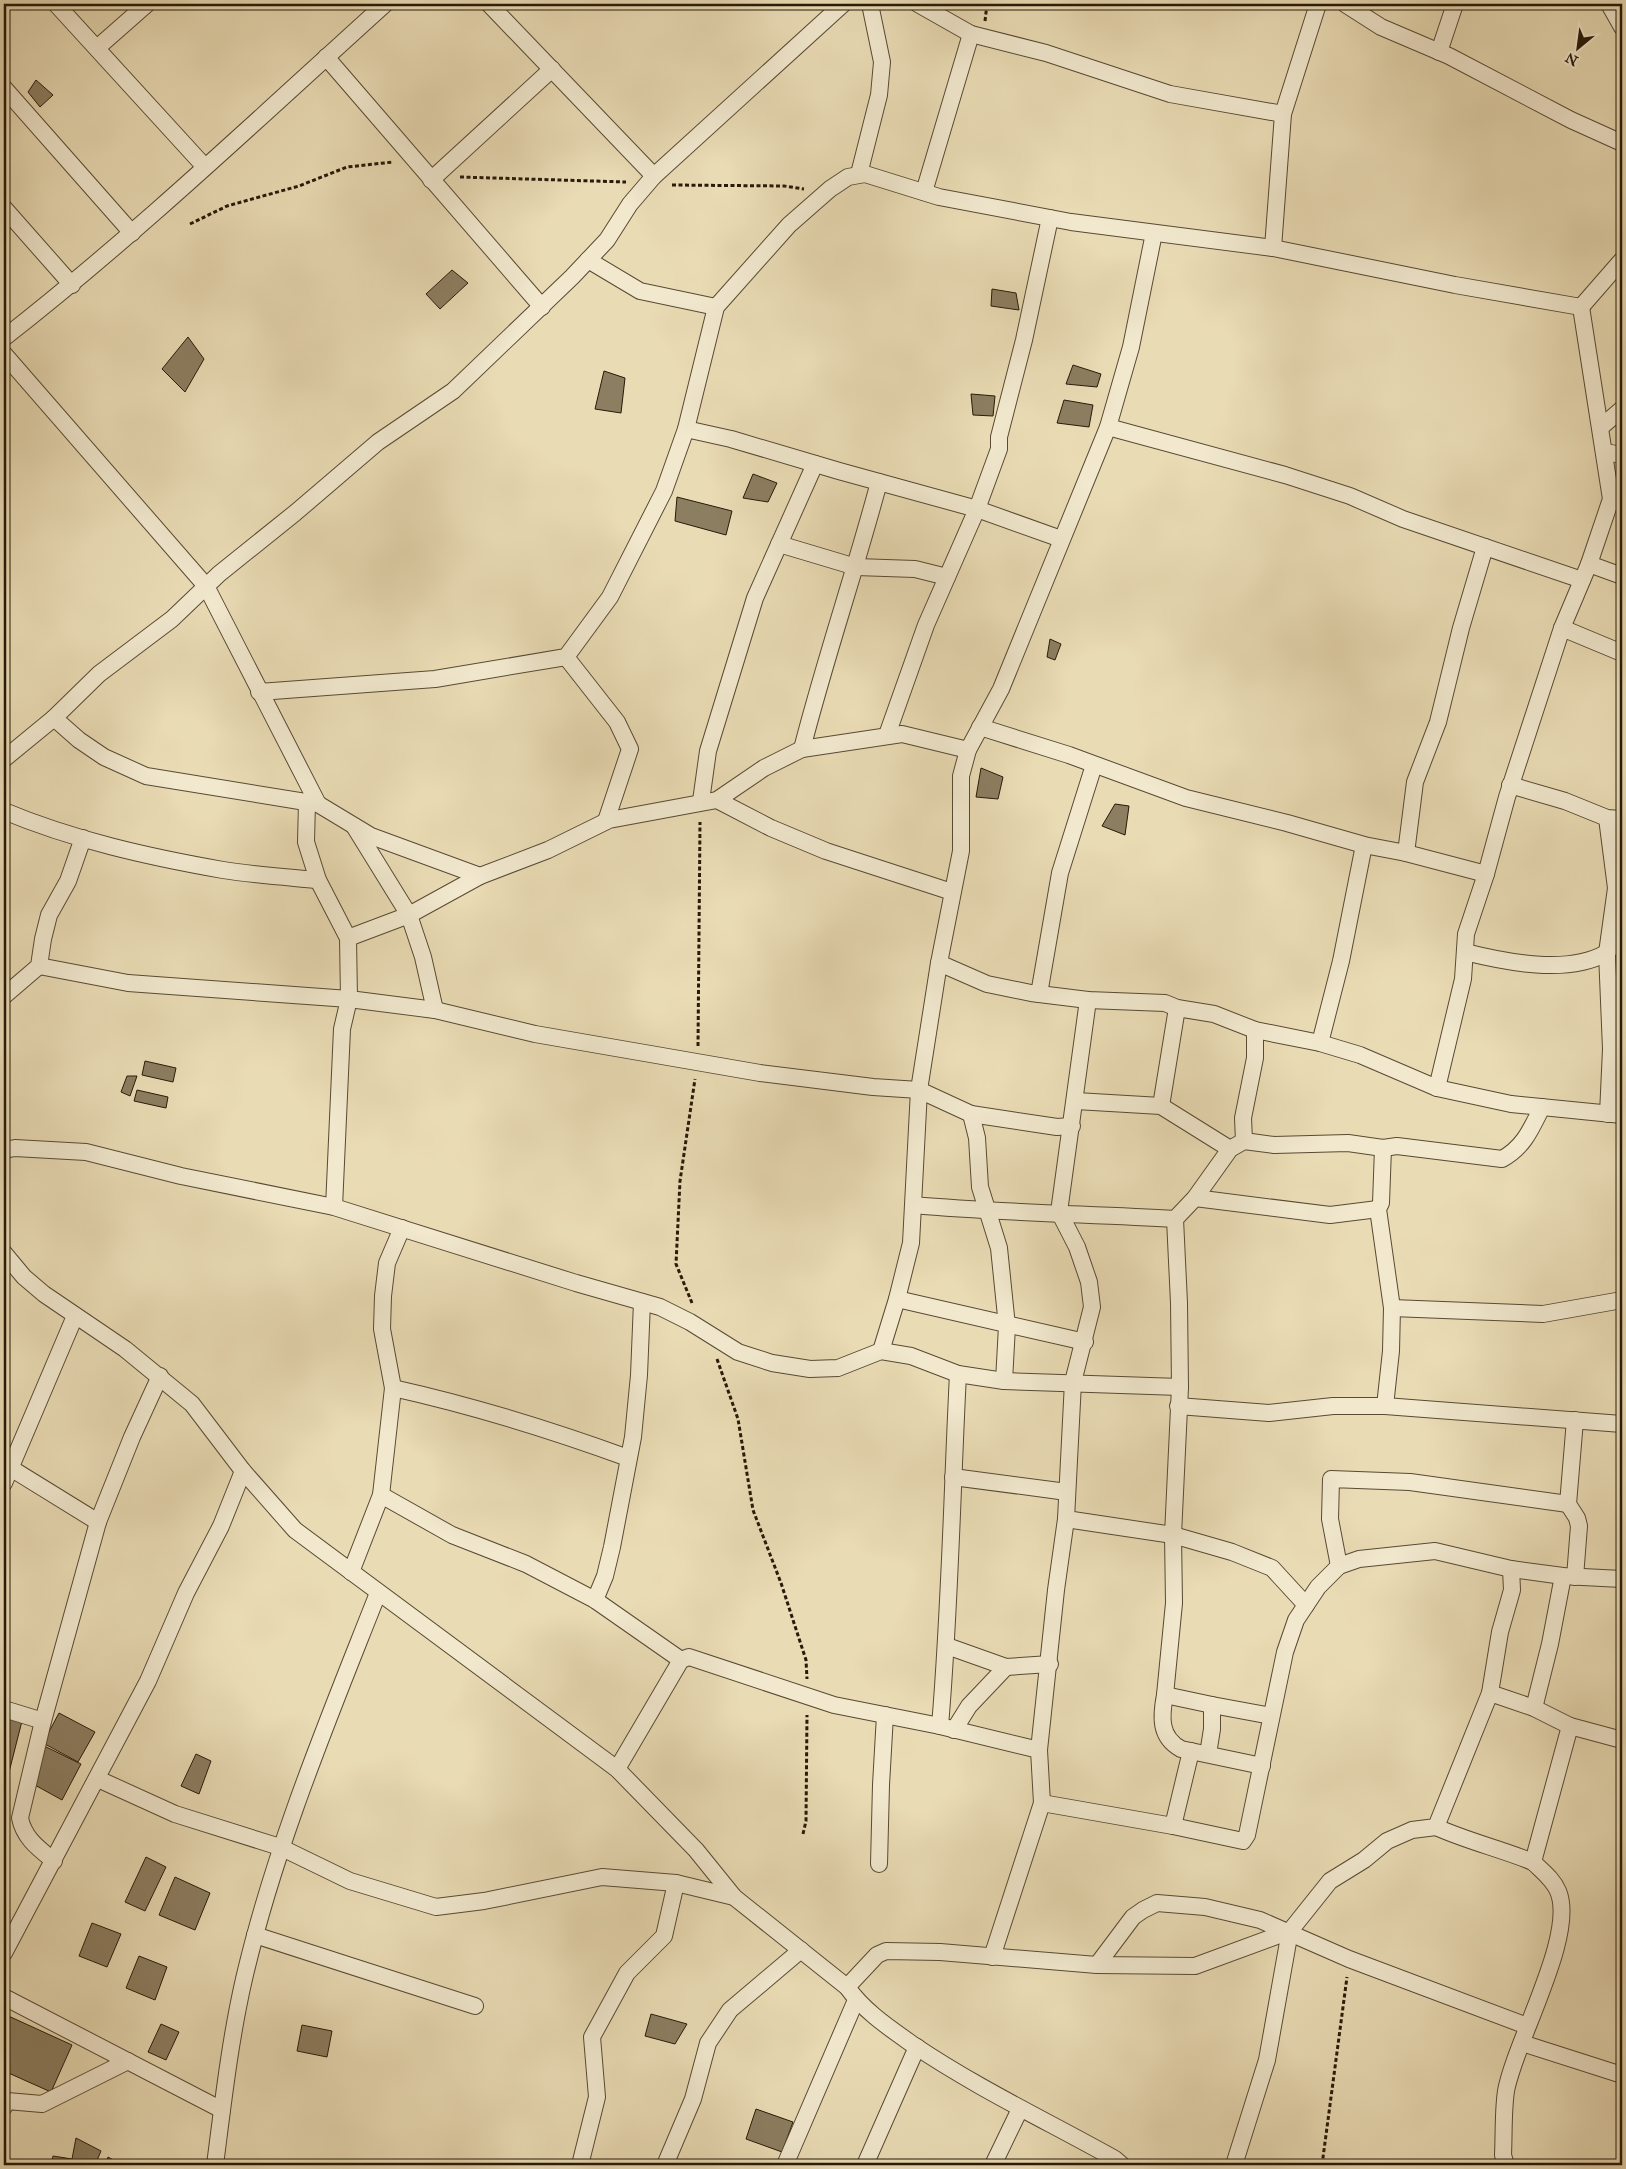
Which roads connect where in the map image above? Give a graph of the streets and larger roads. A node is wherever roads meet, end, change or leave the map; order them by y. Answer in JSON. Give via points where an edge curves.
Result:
{"nodes":[{"id":1,"x":56,"y":4,"type":"edge"},
{"id":2,"x":147,"y":4,"type":"edge"},
{"id":3,"x":385,"y":4,"type":"edge"},
{"id":4,"x":490,"y":4,"type":"edge"},
{"id":5,"x":844,"y":4,"type":"edge"},
{"id":6,"x":870,"y":4,"type":"edge"},
{"id":7,"x":918,"y":4,"type":"edge"},
{"id":8,"x":1318,"y":4,"type":"edge"},
{"id":9,"x":1344,"y":4,"type":"edge"},
{"id":10,"x":1455,"y":4,"type":"edge"},
{"id":11,"x":1609,"y":4,"type":"edge"},
{"id":12,"x":1622,"y":27,"type":"edge"},
{"id":13,"x":971,"y":34,"type":"junction"},
{"id":14,"x":97,"y":48,"type":"junction"},
{"id":15,"x":1439,"y":52,"type":"junction"},
{"id":16,"x":326,"y":57,"type":"junction"},
{"id":17,"x":552,"y":69,"type":"junction"},
{"id":18,"x":4,"y":88,"type":"edge"},
{"id":19,"x":1283,"y":114,"type":"junction"},
{"id":20,"x":1621,"y":141,"type":"edge"},
{"id":21,"x":205,"y":167,"type":"junction"},
{"id":22,"x":859,"y":174,"type":"junction"},
{"id":23,"x":431,"y":180,"type":"junction"},
{"id":24,"x":660,"y":180,"type":"junction"},
{"id":25,"x":924,"y":192,"type":"junction"},
{"id":26,"x":4,"y":208,"type":"edge"},
{"id":27,"x":1050,"y":218,"type":"junction"},
{"id":28,"x":1154,"y":232,"type":"junction"},
{"id":29,"x":132,"y":233,"type":"junction"},
{"id":30,"x":1274,"y":248,"type":"junction"},
{"id":31,"x":588,"y":260,"type":"junction"},
{"id":32,"x":1622,"y":260,"type":"edge"},
{"id":33,"x":72,"y":285,"type":"junction"},
{"id":34,"x":542,"y":307,"type":"junction"},
{"id":35,"x":716,"y":307,"type":"junction"},
{"id":36,"x":1582,"y":307,"type":"junction"},
{"id":37,"x":4,"y":338,"type":"edge"},
{"id":38,"x":4,"y":354,"type":"edge"},
{"id":39,"x":1622,"y":409,"type":"edge"},
{"id":40,"x":1108,"y":427,"type":"junction"},
{"id":41,"x":1601,"y":427,"type":"junction"},
{"id":42,"x":686,"y":429,"type":"junction"},
{"id":43,"x":1605,"y":452,"type":"junction"},
{"id":44,"x":1622,"y":455,"type":"edge"},
{"id":45,"x":815,"y":464,"type":"junction"},
{"id":46,"x":879,"y":482,"type":"junction"},
{"id":47,"x":1617,"y":501,"type":"edge"},
{"id":48,"x":977,"y":508,"type":"junction"},
{"id":49,"x":1002,"y":519,"type":"junction"},
{"id":50,"x":967,"y":532,"type":"junction"},
{"id":51,"x":1062,"y":539,"type":"junction"},
{"id":52,"x":779,"y":544,"type":"junction"},
{"id":53,"x":1485,"y":547,"type":"junction"},
{"id":54,"x":1589,"y":564,"type":"junction"},
{"id":55,"x":856,"y":567,"type":"junction"},
{"id":56,"x":1622,"y":576,"type":"edge"},
{"id":57,"x":947,"y":577,"type":"junction"},
{"id":58,"x":1582,"y":580,"type":"junction"},
{"id":59,"x":206,"y":586,"type":"junction"},
{"id":60,"x":1562,"y":628,"type":"junction"},
{"id":61,"x":1622,"y":653,"type":"edge"},
{"id":62,"x":566,"y":657,"type":"junction"},
{"id":63,"x":259,"y":692,"type":"junction"},
{"id":64,"x":54,"y":718,"type":"junction"},
{"id":65,"x":980,"y":727,"type":"junction"},
{"id":66,"x":887,"y":735,"type":"junction"},
{"id":67,"x":802,"y":749,"type":"junction"},
{"id":68,"x":968,"y":750,"type":"junction"},
{"id":69,"x":4,"y":759,"type":"edge"},
{"id":70,"x":1094,"y":765,"type":"junction"},
{"id":71,"x":1510,"y":786,"type":"junction"},
{"id":72,"x":709,"y":801,"type":"junction"},
{"id":73,"x":313,"y":803,"type":"junction"},
{"id":74,"x":4,"y":811,"type":"edge"},
{"id":75,"x":1615,"y":818,"type":"edge"},
{"id":76,"x":606,"y":821,"type":"junction"},
{"id":77,"x":353,"y":825,"type":"junction"},
{"id":78,"x":83,"y":838,"type":"junction"},
{"id":79,"x":1364,"y":845,"type":"junction"},
{"id":80,"x":1406,"y":853,"type":"junction"},
{"id":81,"x":1486,"y":874,"type":"junction"},
{"id":82,"x":480,"y":876,"type":"junction"},
{"id":83,"x":318,"y":880,"type":"junction"},
{"id":84,"x":952,"y":892,"type":"junction"},
{"id":85,"x":409,"y":915,"type":"junction"},
{"id":86,"x":1622,"y":932,"type":"edge"},
{"id":87,"x":348,"y":938,"type":"junction"},
{"id":88,"x":1465,"y":952,"type":"junction"},
{"id":89,"x":1607,"y":953,"type":"junction"},
{"id":90,"x":939,"y":963,"type":"junction"},
{"id":91,"x":39,"y":966,"type":"junction"},
{"id":92,"x":1039,"y":994,"type":"junction"},
{"id":93,"x":4,"y":996,"type":"edge"},
{"id":94,"x":349,"y":999,"type":"junction"},
{"id":95,"x":1088,"y":1000,"type":"junction"},
{"id":96,"x":1177,"y":1008,"type":"junction"},
{"id":97,"x":435,"y":1010,"type":"junction"},
{"id":98,"x":1255,"y":1030,"type":"junction"},
{"id":99,"x":1320,"y":1043,"type":"junction"},
{"id":100,"x":1437,"y":1088,"type":"junction"},
{"id":101,"x":919,"y":1090,"type":"junction"},
{"id":102,"x":1076,"y":1101,"type":"junction"},
{"id":103,"x":1160,"y":1106,"type":"junction"},
{"id":104,"x":1542,"y":1107,"type":"junction"},
{"id":105,"x":971,"y":1114,"type":"junction"},
{"id":106,"x":1615,"y":1115,"type":"edge"},
{"id":107,"x":1072,"y":1126,"type":"junction"},
{"id":108,"x":1244,"y":1141,"type":"junction"},
{"id":109,"x":1383,"y":1148,"type":"junction"},
{"id":110,"x":1230,"y":1149,"type":"junction"},
{"id":111,"x":4,"y":1150,"type":"edge"},
{"id":112,"x":1195,"y":1198,"type":"junction"},
{"id":113,"x":914,"y":1205,"type":"junction"},
{"id":114,"x":334,"y":1207,"type":"junction"},
{"id":115,"x":1378,"y":1209,"type":"junction"},
{"id":116,"x":988,"y":1212,"type":"junction"},
{"id":117,"x":1059,"y":1212,"type":"junction"},
{"id":118,"x":1175,"y":1219,"type":"junction"},
{"id":119,"x":402,"y":1228,"type":"junction"},
{"id":120,"x":4,"y":1253,"type":"edge"},
{"id":121,"x":897,"y":1300,"type":"junction"},
{"id":122,"x":1622,"y":1300,"type":"edge"},
{"id":123,"x":642,"y":1302,"type":"junction"},
{"id":124,"x":1392,"y":1308,"type":"junction"},
{"id":125,"x":75,"y":1316,"type":"junction"},
{"id":126,"x":1007,"y":1326,"type":"junction"},
{"id":127,"x":1085,"y":1342,"type":"junction"},
{"id":128,"x":881,"y":1351,"type":"junction"},
{"id":129,"x":958,"y":1374,"type":"junction"},
{"id":130,"x":160,"y":1376,"type":"junction"},
{"id":131,"x":1004,"y":1382,"type":"junction"},
{"id":132,"x":1073,"y":1382,"type":"junction"},
{"id":133,"x":1180,"y":1387,"type":"junction"},
{"id":134,"x":393,"y":1388,"type":"junction"},
{"id":135,"x":1178,"y":1406,"type":"junction"},
{"id":136,"x":1385,"y":1406,"type":"junction"},
{"id":137,"x":1575,"y":1420,"type":"junction"},
{"id":138,"x":1622,"y":1424,"type":"edge"},
{"id":139,"x":628,"y":1458,"type":"junction"},
{"id":140,"x":7,"y":1465,"type":"edge"},
{"id":141,"x":243,"y":1471,"type":"junction"},
{"id":142,"x":953,"y":1477,"type":"junction"},
{"id":143,"x":4,"y":1483,"type":"edge"},
{"id":144,"x":1067,"y":1492,"type":"junction"},
{"id":145,"x":381,"y":1495,"type":"junction"},
{"id":146,"x":1568,"y":1504,"type":"junction"},
{"id":147,"x":1066,"y":1519,"type":"junction"},
{"id":148,"x":98,"y":1522,"type":"junction"},
{"id":149,"x":1173,"y":1535,"type":"junction"},
{"id":150,"x":1339,"y":1566,"type":"junction"},
{"id":151,"x":1511,"y":1569,"type":"junction"},
{"id":152,"x":350,"y":1572,"type":"junction"},
{"id":153,"x":1569,"y":1576,"type":"junction"},
{"id":154,"x":1622,"y":1579,"type":"edge"},
{"id":155,"x":378,"y":1593,"type":"junction"},
{"id":156,"x":595,"y":1600,"type":"junction"},
{"id":157,"x":1306,"y":1605,"type":"junction"},
{"id":158,"x":947,"y":1646,"type":"junction"},
{"id":159,"x":681,"y":1660,"type":"junction"},
{"id":160,"x":1050,"y":1664,"type":"junction"},
{"id":161,"x":1006,"y":1666,"type":"junction"},
{"id":162,"x":1490,"y":1694,"type":"junction"},
{"id":163,"x":1165,"y":1695,"type":"junction"},
{"id":164,"x":1212,"y":1705,"type":"junction"},
{"id":165,"x":1534,"y":1708,"type":"junction"},
{"id":166,"x":4,"y":1709,"type":"edge"},
{"id":167,"x":885,"y":1716,"type":"junction"},
{"id":168,"x":1271,"y":1716,"type":"junction"},
{"id":169,"x":43,"y":1721,"type":"junction"},
{"id":170,"x":1570,"y":1726,"type":"junction"},
{"id":171,"x":947,"y":1728,"type":"junction"},
{"id":172,"x":1622,"y":1740,"type":"edge"},
{"id":173,"x":1039,"y":1750,"type":"junction"},
{"id":174,"x":1191,"y":1751,"type":"junction"},
{"id":175,"x":1208,"y":1754,"type":"junction"},
{"id":176,"x":1262,"y":1766,"type":"junction"},
{"id":177,"x":616,"y":1769,"type":"junction"},
{"id":178,"x":98,"y":1779,"type":"junction"},
{"id":179,"x":1042,"y":1803,"type":"junction"},
{"id":180,"x":1172,"y":1826,"type":"junction"},
{"id":181,"x":1436,"y":1827,"type":"junction"},
{"id":182,"x":280,"y":1847,"type":"junction"},
{"id":183,"x":54,"y":1861,"type":"junction"},
{"id":184,"x":1533,"y":1862,"type":"junction"},
{"id":185,"x":879,"y":1864,"type":"dead end"},
{"id":186,"x":676,"y":1883,"type":"junction"},
{"id":187,"x":734,"y":1897,"type":"junction"},
{"id":188,"x":1290,"y":1931,"type":"junction"},
{"id":189,"x":8,"y":1933,"type":"edge"},
{"id":190,"x":255,"y":1935,"type":"junction"},
{"id":191,"x":801,"y":1950,"type":"junction"},
{"id":192,"x":4,"y":1953,"type":"edge"},
{"id":193,"x":992,"y":1957,"type":"junction"},
{"id":194,"x":1097,"y":1965,"type":"junction"},
{"id":195,"x":847,"y":1987,"type":"junction"},
{"id":196,"x":4,"y":1997,"type":"edge"},
{"id":197,"x":856,"y":2000,"type":"junction"},
{"id":198,"x":475,"y":2006,"type":"dead end"},
{"id":199,"x":1527,"y":2026,"type":"junction"},
{"id":200,"x":1522,"y":2043,"type":"junction"},
{"id":201,"x":917,"y":2047,"type":"junction"},
{"id":202,"x":128,"y":2062,"type":"junction"},
{"id":203,"x":1622,"y":2075,"type":"edge"},
{"id":204,"x":4,"y":2107,"type":"edge"},
{"id":205,"x":1020,"y":2109,"type":"junction"},
{"id":206,"x":222,"y":2110,"type":"junction"},
{"id":207,"x":214,"y":2165,"type":"edge"},
{"id":208,"x":580,"y":2165,"type":"edge"},
{"id":209,"x":665,"y":2165,"type":"edge"},
{"id":210,"x":785,"y":2165,"type":"edge"},
{"id":211,"x":865,"y":2165,"type":"edge"},
{"id":212,"x":993,"y":2165,"type":"edge"},
{"id":213,"x":1122,"y":2165,"type":"edge"},
{"id":214,"x":1234,"y":2165,"type":"edge"},
{"id":215,"x":1506,"y":2165,"type":"edge"}],
"edges":[{"from":1,"to":14,"type":"street"},
{"from":2,"to":14,"type":"street"},
{"from":3,"to":16,"type":"street"},
{"from":4,"to":17,"type":"street"},
{"from":5,"to":24,"type":"street"},
{"from":6,"to":22,"type":"street","via":[[882,62],[879,95]]},
{"from":7,"to":13,"type":"street"},
{"from":8,"to":19,"type":"street"},
{"from":9,"to":15,"type":"street","via":[[1381,27]]},
{"from":10,"to":15,"type":"street"},
{"from":11,"to":12,"type":"street"},
{"from":13,"to":19,"type":"street","via":[[1046,53],[1170,94]]},
{"from":13,"to":25,"type":"street"},
{"from":14,"to":21,"type":"street"},
{"from":15,"to":20,"type":"street","via":[[1571,120]]},
{"from":16,"to":21,"type":"street"},
{"from":16,"to":23,"type":"street"},
{"from":17,"to":23,"type":"street"},
{"from":17,"to":24,"type":"street"},
{"from":18,"to":29,"type":"street"},
{"from":19,"to":30,"type":"street"},
{"from":21,"to":29,"type":"street"},
{"from":22,"to":25,"type":"street"},
{"from":22,"to":35,"type":"street","via":[[830,189],[789,225]]},
{"from":23,"to":34,"type":"street"},
{"from":24,"to":31,"type":"street","via":[[630,204]]},
{"from":25,"to":27,"type":"street"},
{"from":26,"to":33,"type":"street"},
{"from":27,"to":28,"type":"street"},
{"from":27,"to":48,"type":"street","via":[[999,437],[999,449]]},
{"from":28,"to":30,"type":"street"},
{"from":28,"to":40,"type":"street","via":[[1131,347]]},
{"from":29,"to":33,"type":"street"},
{"from":30,"to":36,"type":"street"},
{"from":31,"to":34,"type":"street"},
{"from":31,"to":35,"type":"street","via":[[640,291]]},
{"from":32,"to":36,"type":"street"},
{"from":33,"to":37,"type":"street"},
{"from":34,"to":59,"type":"street","via":[[453,390],[378,442]]},
{"from":35,"to":42,"type":"street"},
{"from":36,"to":41,"type":"street"},
{"from":38,"to":59,"type":"street"},
{"from":39,"to":41,"type":"street"},
{"from":40,"to":51,"type":"street"},
{"from":40,"to":53,"type":"street","via":[[1285,475]]},
{"from":41,"to":43,"type":"street"},
{"from":42,"to":45,"type":"street"},
{"from":42,"to":62,"type":"street","via":[[664,491],[610,597]]},
{"from":43,"to":44,"type":"street"},
{"from":43,"to":47,"type":"street"},
{"from":45,"to":46,"type":"street"},
{"from":45,"to":52,"type":"street"},
{"from":46,"to":48,"type":"street"},
{"from":46,"to":55,"type":"street"},
{"from":47,"to":54,"type":"street"},
{"from":48,"to":49,"type":"street"},
{"from":48,"to":50,"type":"street"},
{"from":49,"to":50,"type":"street"},
{"from":49,"to":51,"type":"street"},
{"from":50,"to":57,"type":"street"},
{"from":51,"to":65,"type":"street","via":[[1002,689]]},
{"from":52,"to":55,"type":"street"},
{"from":52,"to":72,"type":"street","via":[[755,598],[708,751]]},
{"from":53,"to":58,"type":"street"},
{"from":53,"to":80,"type":"street","via":[[1438,722],[1415,782]]},
{"from":54,"to":56,"type":"street"},
{"from":54,"to":58,"type":"street"},
{"from":55,"to":57,"type":"street","via":[[915,570]]},
{"from":55,"to":67,"type":"street","via":[[821,673]]},
{"from":57,"to":66,"type":"street","via":[[922,634]]},
{"from":58,"to":60,"type":"street"},
{"from":59,"to":63,"type":"street"},
{"from":59,"to":64,"type":"street","via":[[172,619],[99,674]]},
{"from":60,"to":61,"type":"street"},
{"from":60,"to":71,"type":"street"},
{"from":62,"to":63,"type":"street","via":[[435,680]]},
{"from":62,"to":76,"type":"street","via":[[617,722],[630,749]]},
{"from":63,"to":73,"type":"street"},
{"from":64,"to":69,"type":"street"},
{"from":64,"to":73,"type":"street","via":[[104,757],[146,776]]},
{"from":65,"to":68,"type":"street"},
{"from":65,"to":70,"type":"street"},
{"from":66,"to":67,"type":"street"},
{"from":66,"to":68,"type":"street","via":[[902,734]]},
{"from":67,"to":72,"type":"street"},
{"from":68,"to":84,"type":"street","via":[[961,776],[961,851]]},
{"from":70,"to":79,"type":"street","via":[[1186,798]]},
{"from":70,"to":92,"type":"street","via":[[1060,873]]},
{"from":71,"to":75,"type":"street"},
{"from":71,"to":81,"type":"street"},
{"from":72,"to":76,"type":"street"},
{"from":72,"to":84,"type":"street","via":[[826,851]]},
{"from":73,"to":77,"type":"street"},
{"from":73,"to":83,"type":"street","via":[[306,842]]},
{"from":74,"to":78,"type":"street","via":[[48,829]]},
{"from":75,"to":89,"type":"street","via":[[1616,888]]},
{"from":76,"to":82,"type":"street","via":[[548,850]]},
{"from":77,"to":82,"type":"street","via":[[371,836]]},
{"from":77,"to":85,"type":"street"},
{"from":78,"to":83,"type":"street","via":[[224,870]]},
{"from":78,"to":91,"type":"street","via":[[68,881],[49,915]]},
{"from":79,"to":80,"type":"street"},
{"from":79,"to":99,"type":"street","via":[[1341,961]]},
{"from":80,"to":81,"type":"street"},
{"from":81,"to":88,"type":"street","via":[[1466,934]]},
{"from":82,"to":85,"type":"street"},
{"from":83,"to":87,"type":"street"},
{"from":84,"to":90,"type":"street"},
{"from":85,"to":87,"type":"street"},
{"from":85,"to":97,"type":"street"},
{"from":86,"to":89,"type":"street"},
{"from":87,"to":94,"type":"street"},
{"from":88,"to":89,"type":"street","via":[[1497,960],[1540,964],[1575,963]]},
{"from":88,"to":100,"type":"street","via":[[1463,979]]},
{"from":89,"to":106,"type":"street"},
{"from":90,"to":92,"type":"street","via":[[987,984]]},
{"from":90,"to":101,"type":"street"},
{"from":91,"to":93,"type":"street"},
{"from":91,"to":94,"type":"street","via":[[128,983]]},
{"from":92,"to":95,"type":"street"},
{"from":94,"to":97,"type":"street"},
{"from":94,"to":114,"type":"street","via":[[342,1029]]},
{"from":95,"to":96,"type":"street","via":[[1165,1004]]},
{"from":95,"to":102,"type":"street"},
{"from":96,"to":98,"type":"street","via":[[1214,1014]]},
{"from":96,"to":103,"type":"street"},
{"from":97,"to":101,"type":"street","via":[[535,1034],[699,1062],[788,1076]]},
{"from":98,"to":99,"type":"street"},
{"from":98,"to":108,"type":"street","via":[[1255,1058],[1243,1118]]},
{"from":99,"to":100,"type":"street","via":[[1360,1055]]},
{"from":100,"to":104,"type":"street"},
{"from":101,"to":105,"type":"street"},
{"from":101,"to":113,"type":"street"},
{"from":102,"to":103,"type":"street"},
{"from":102,"to":107,"type":"street"},
{"from":103,"to":110,"type":"street"},
{"from":104,"to":106,"type":"street"},
{"from":104,"to":109,"type":"street","via":[[1527,1138],[1502,1159],[1397,1146]]},
{"from":105,"to":107,"type":"street","via":[[1057,1127]]},
{"from":105,"to":116,"type":"street","via":[[977,1138],[980,1187]]},
{"from":107,"to":117,"type":"street"},
{"from":108,"to":109,"type":"street","via":[[1274,1145],[1348,1142]]},
{"from":108,"to":110,"type":"street"},
{"from":109,"to":115,"type":"street"},
{"from":110,"to":112,"type":"street"},
{"from":111,"to":114,"type":"street","via":[[86,1152],[181,1176]]},
{"from":112,"to":115,"type":"street","via":[[1330,1215]]},
{"from":112,"to":118,"type":"street"},
{"from":113,"to":116,"type":"street"},
{"from":113,"to":121,"type":"street","via":[[911,1243]]},
{"from":114,"to":119,"type":"street"},
{"from":115,"to":124,"type":"street"},
{"from":116,"to":117,"type":"street"},
{"from":116,"to":126,"type":"street","via":[[999,1248]]},
{"from":117,"to":118,"type":"street"},
{"from":117,"to":127,"type":"street","via":[[1089,1282],[1092,1307]]},
{"from":118,"to":133,"type":"street"},
{"from":119,"to":123,"type":"street"},
{"from":119,"to":134,"type":"street","via":[[387,1262],[383,1296],[382,1329]]},
{"from":120,"to":125,"type":"street","via":[[24,1277]]},
{"from":121,"to":126,"type":"street"},
{"from":121,"to":128,"type":"street"},
{"from":122,"to":124,"type":"street","via":[[1543,1314]]},
{"from":123,"to":128,"type":"street","via":[[660,1307],[738,1352],[772,1363],[810,1369],[838,1368]]},
{"from":123,"to":139,"type":"street","via":[[639,1375]]},
{"from":124,"to":136,"type":"street"},
{"from":125,"to":130,"type":"street"},
{"from":125,"to":140,"type":"street"},
{"from":126,"to":127,"type":"street","via":[[1039,1330]]},
{"from":126,"to":131,"type":"street"},
{"from":127,"to":132,"type":"street"},
{"from":128,"to":129,"type":"street","via":[[911,1356]]},
{"from":129,"to":131,"type":"street"},
{"from":129,"to":142,"type":"street"},
{"from":130,"to":141,"type":"street","via":[[192,1404]]},
{"from":130,"to":148,"type":"street"},
{"from":131,"to":132,"type":"street"},
{"from":132,"to":133,"type":"street"},
{"from":132,"to":144,"type":"street"},
{"from":133,"to":135,"type":"street"},
{"from":134,"to":139,"type":"street","via":[[529,1423]]},
{"from":134,"to":145,"type":"street"},
{"from":135,"to":136,"type":"street","via":[[1269,1413],[1333,1406]]},
{"from":135,"to":149,"type":"street"},
{"from":136,"to":137,"type":"street"},
{"from":137,"to":138,"type":"street"},
{"from":137,"to":146,"type":"street"},
{"from":139,"to":156,"type":"street","via":[[612,1547]]},
{"from":140,"to":143,"type":"street"},
{"from":140,"to":148,"type":"street"},
{"from":141,"to":152,"type":"street","via":[[294,1530]]},
{"from":141,"to":178,"type":"street","via":[[221,1526],[186,1593],[148,1682]]},
{"from":142,"to":144,"type":"street"},
{"from":142,"to":158,"type":"street"},
{"from":144,"to":147,"type":"street"},
{"from":145,"to":152,"type":"street"},
{"from":145,"to":156,"type":"street","via":[[452,1535],[526,1564]]},
{"from":146,"to":150,"type":"street","via":[[1410,1482],[1331,1479],[1330,1519]]},
{"from":146,"to":153,"type":"street","via":[[1578,1518],[1579,1526]]},
{"from":147,"to":149,"type":"street"},
{"from":147,"to":160,"type":"street"},
{"from":148,"to":169,"type":"street"},
{"from":149,"to":157,"type":"street","via":[[1232,1552],[1272,1568]]},
{"from":149,"to":163,"type":"street","via":[[1174,1603]]},
{"from":150,"to":151,"type":"street","via":[[1359,1559],[1436,1551]]},
{"from":150,"to":157,"type":"street","via":[[1318,1586]]},
{"from":151,"to":153,"type":"street"},
{"from":151,"to":162,"type":"street","via":[[1512,1590],[1500,1632]]},
{"from":152,"to":155,"type":"street"},
{"from":153,"to":154,"type":"street"},
{"from":153,"to":165,"type":"street"},
{"from":155,"to":177,"type":"street"},
{"from":155,"to":182,"type":"street"},
{"from":156,"to":159,"type":"street"},
{"from":157,"to":168,"type":"street","via":[[1296,1620],[1285,1652]]},
{"from":158,"to":161,"type":"street"},
{"from":158,"to":171,"type":"street"},
{"from":159,"to":167,"type":"street","via":[[688,1656],[701,1659],[834,1705]]},
{"from":159,"to":177,"type":"street"},
{"from":160,"to":161,"type":"street"},
{"from":160,"to":173,"type":"street"},
{"from":161,"to":171,"type":"street"},
{"from":162,"to":165,"type":"street"},
{"from":162,"to":181,"type":"street"},
{"from":163,"to":164,"type":"street"},
{"from":163,"to":174,"type":"street","via":[[1161,1713],[1165,1734],[1174,1745]]},
{"from":164,"to":168,"type":"street"},
{"from":164,"to":175,"type":"street"},
{"from":165,"to":170,"type":"street"},
{"from":166,"to":169,"type":"street"},
{"from":167,"to":171,"type":"street"},
{"from":167,"to":185,"type":"street"},
{"from":168,"to":176,"type":"street"},
{"from":169,"to":183,"type":"street","via":[[20,1818],[23,1831],[34,1845]]},
{"from":170,"to":172,"type":"street"},
{"from":170,"to":184,"type":"street"},
{"from":171,"to":173,"type":"street"},
{"from":173,"to":179,"type":"street"},
{"from":174,"to":175,"type":"street"},
{"from":174,"to":180,"type":"street"},
{"from":175,"to":176,"type":"street"},
{"from":176,"to":180,"type":"street","via":[[1247,1835],[1242,1841]]},
{"from":177,"to":187,"type":"street","via":[[696,1850]]},
{"from":178,"to":182,"type":"street","via":[[175,1814]]},
{"from":178,"to":183,"type":"street"},
{"from":179,"to":180,"type":"street"},
{"from":179,"to":193,"type":"street"},
{"from":181,"to":184,"type":"street"},
{"from":181,"to":188,"type":"street","via":[[1412,1830],[1387,1841],[1330,1881]]},
{"from":182,"to":186,"type":"street","via":[[350,1882],[436,1907],[484,1901],[602,1877]]},
{"from":182,"to":190,"type":"street"},
{"from":183,"to":189,"type":"street"},
{"from":184,"to":199,"type":"street","via":[[1558,1891],[1561,1910],[1558,1942]]},
{"from":186,"to":187,"type":"street"},
{"from":186,"to":208,"type":"street","via":[[664,1936],[627,1973],[592,2037],[597,2097]]},
{"from":187,"to":191,"type":"street"},
{"from":188,"to":194,"type":"street","via":[[1195,1966]]},
{"from":188,"to":194,"type":"street","via":[[1260,1920],[1205,1908],[1157,1903],[1133,1917]]},
{"from":188,"to":199,"type":"street","via":[[1349,1959]]},
{"from":188,"to":214,"type":"street","via":[[1267,2060]]},
{"from":189,"to":192,"type":"street"},
{"from":190,"to":198,"type":"street"},
{"from":190,"to":206,"type":"street","via":[[230,2050]]},
{"from":191,"to":195,"type":"street"},
{"from":191,"to":209,"type":"street","via":[[730,2010],[708,2043],[693,2099]]},
{"from":193,"to":194,"type":"street"},
{"from":193,"to":195,"type":"street","via":[[886,1951],[877,1955]]},
{"from":195,"to":197,"type":"street"},
{"from":196,"to":202,"type":"street"},
{"from":197,"to":201,"type":"street"},
{"from":197,"to":210,"type":"street"},
{"from":199,"to":200,"type":"street"},
{"from":200,"to":203,"type":"street"},
{"from":200,"to":215,"type":"street","via":[[1506,2090],[1503,2155]]},
{"from":201,"to":205,"type":"street"},
{"from":201,"to":211,"type":"street"},
{"from":202,"to":204,"type":"street","via":[[42,2104],[7,2101]]},
{"from":202,"to":206,"type":"street"},
{"from":205,"to":212,"type":"street"},
{"from":205,"to":213,"type":"street"},
{"from":206,"to":207,"type":"street"}]}
